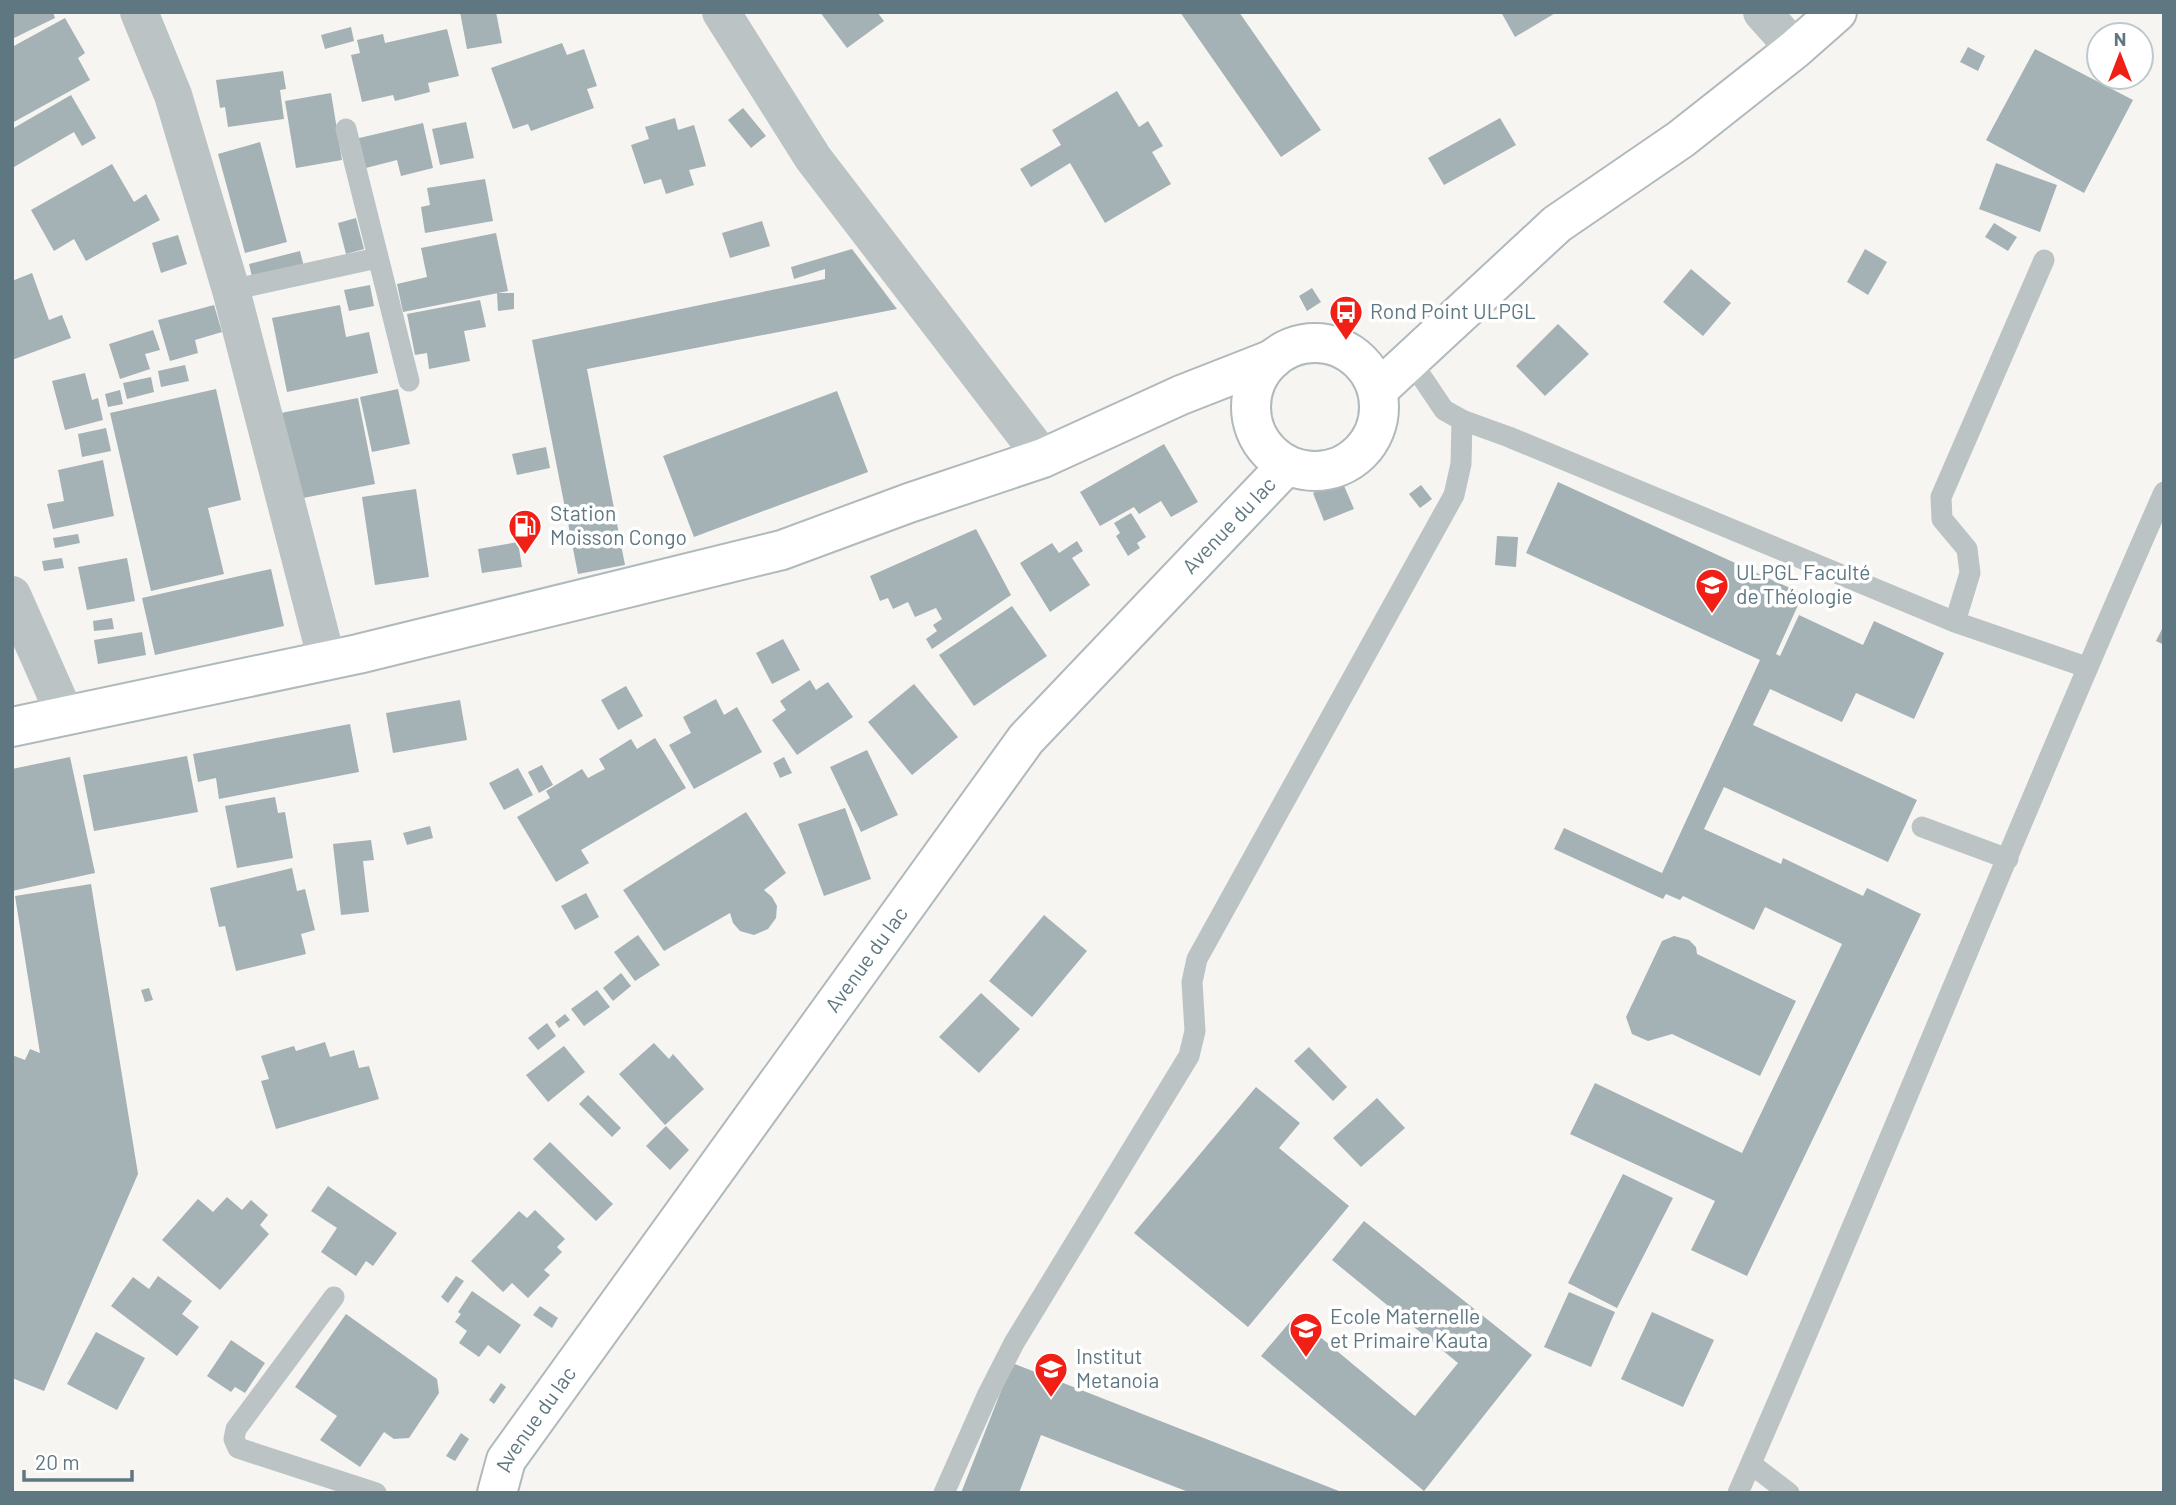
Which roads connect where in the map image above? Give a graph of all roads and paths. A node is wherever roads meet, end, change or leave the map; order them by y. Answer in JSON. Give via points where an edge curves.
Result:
{"nodes":[{"id":1,"x":139,"y":12,"type":"edge"},
{"id":2,"x":721,"y":12,"type":"edge"},
{"id":3,"x":1762,"y":12,"type":"edge"},
{"id":4,"x":1837,"y":12,"type":"edge"},
{"id":5,"x":1796,"y":49,"type":"junction"},
{"id":6,"x":346,"y":129,"type":"dead end"},
{"id":7,"x":377,"y":258,"type":"junction"},
{"id":8,"x":2044,"y":260,"type":"dead end"},
{"id":9,"x":231,"y":290,"type":"junction"},
{"id":10,"x":1273,"y":359,"type":"junction"},
{"id":11,"x":1410,"y":361,"type":"junction"},
{"id":12,"x":409,"y":381,"type":"dead end"},
{"id":13,"x":1378,"y":390,"type":"junction"},
{"id":14,"x":1462,"y":420,"type":"junction"},
{"id":15,"x":1043,"y":458,"type":"junction"},
{"id":16,"x":1287,"y":465,"type":"junction"},
{"id":17,"x":2164,"y":492,"type":"edge"},
{"id":18,"x":12,"y":595,"type":"edge"},
{"id":19,"x":1955,"y":622,"type":"junction"},
{"id":20,"x":327,"y":661,"type":"junction"},
{"id":21,"x":2086,"y":667,"type":"junction"},
{"id":22,"x":65,"y":715,"type":"junction"},
{"id":23,"x":12,"y":727,"type":"edge"},
{"id":24,"x":1922,"y":827,"type":"dead end"},
{"id":25,"x":2008,"y":859,"type":"junction"},
{"id":26,"x":334,"y":1297,"type":"dead end"},
{"id":27,"x":1751,"y":1464,"type":"junction"},
{"id":28,"x":376,"y":1493,"type":"edge"},
{"id":29,"x":497,"y":1493,"type":"edge"},
{"id":30,"x":944,"y":1493,"type":"edge"},
{"id":31,"x":1738,"y":1493,"type":"edge"},
{"id":32,"x":1789,"y":1493,"type":"edge"}],
"edges":[{"from":1,"to":9,"type":"street","via":[[173,95]]},
{"from":2,"to":15,"type":"street","via":[[813,158]]},
{"from":3,"to":5,"type":"street"},
{"from":4,"to":5,"type":"main road"},
{"from":5,"to":11,"type":"main road","via":[[1681,139],[1557,224]]},
{"from":6,"to":7,"type":"lane"},
{"from":7,"to":9,"type":"lane"},
{"from":7,"to":12,"type":"lane"},
{"from":8,"to":19,"type":"lane","via":[[1941,497],[1942,519],[1967,549],[1970,573]]},
{"from":9,"to":20,"type":"street"},
{"from":10,"to":13,"type":"main road","via":[[1306,344],[1334,347],[1357,360]]},
{"from":10,"to":15,"type":"main road"},
{"from":10,"to":16,"type":"main road","via":[[1253,388],[1251,415],[1260,441]]},
{"from":11,"to":13,"type":"main road"},
{"from":11,"to":14,"type":"lane","via":[[1444,410]]},
{"from":13,"to":16,"type":"main road","via":[[1376,426],[1356,456],[1322,471]]},
{"from":14,"to":19,"type":"lane"},
{"from":14,"to":30,"type":"lane","via":[[1461,464],[1454,495],[1197,959],[1192,982],[1195,1031],[1189,1056],[1014,1343]]},
{"from":15,"to":20,"type":"main road","via":[[782,550]]},
{"from":16,"to":29,"type":"main road","name":"Avenue du lac","via":[[1026,739],[506,1460]]},
{"from":17,"to":21,"type":"lane"},
{"from":18,"to":22,"type":"street"},
{"from":19,"to":21,"type":"lane"},
{"from":20,"to":22,"type":"main road"},
{"from":21,"to":25,"type":"lane"},
{"from":22,"to":23,"type":"main road"},
{"from":24,"to":25,"type":"lane"},
{"from":25,"to":27,"type":"lane"},
{"from":26,"to":28,"type":"lane","via":[[236,1429],[234,1439],[238,1448]]},
{"from":27,"to":31,"type":"lane"},
{"from":27,"to":32,"type":"lane"}]}
